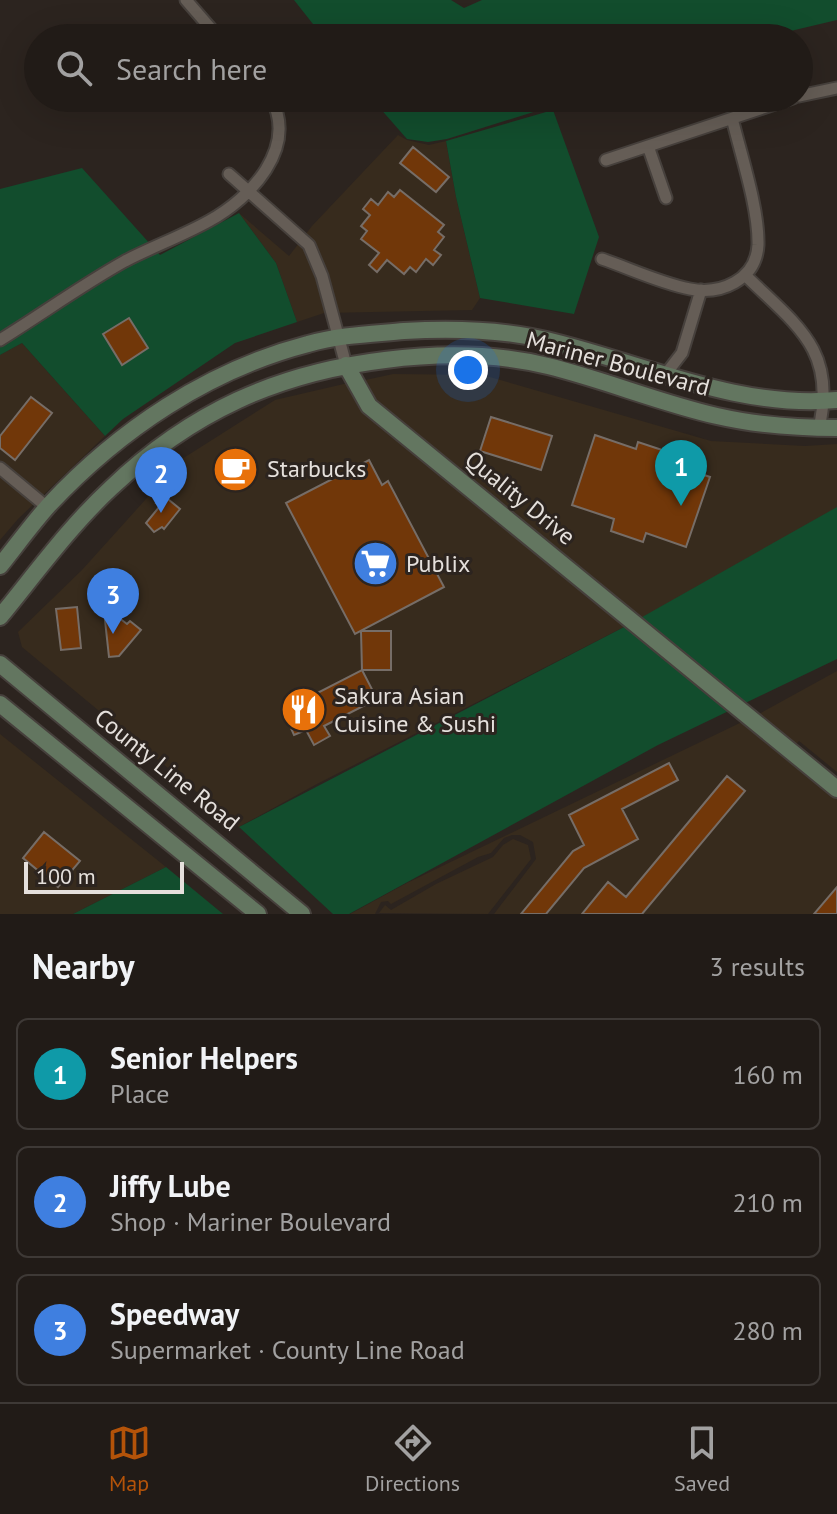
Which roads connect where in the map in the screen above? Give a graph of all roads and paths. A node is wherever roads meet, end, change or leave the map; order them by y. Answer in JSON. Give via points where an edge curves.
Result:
{"nodes":[{"id":1,"x":186,"y":0,"type":"edge"},
{"id":2,"x":207,"y":24,"type":"edge"},
{"id":3,"x":837,"y":88,"type":"edge"},
{"id":4,"x":813,"y":93,"type":"edge"},
{"id":5,"x":276,"y":112,"type":"edge"},
{"id":6,"x":750,"y":112,"type":"edge"},
{"id":7,"x":732,"y":118,"type":"junction"},
{"id":8,"x":648,"y":146,"type":"junction"},
{"id":9,"x":606,"y":160,"type":"dead end"},
{"id":10,"x":229,"y":174,"type":"dead end"},
{"id":11,"x":248,"y":191,"type":"junction"},
{"id":12,"x":666,"y":198,"type":"dead end"},
{"id":13,"x":602,"y":259,"type":"dead end"},
{"id":14,"x":745,"y":275,"type":"junction"},
{"id":15,"x":701,"y":290,"type":"junction"},
{"id":16,"x":339,"y":338,"type":"junction"},
{"id":17,"x":0,"y":340,"type":"edge"},
{"id":18,"x":591,"y":352,"type":"junction"},
{"id":19,"x":346,"y":365,"type":"junction"},
{"id":20,"x":569,"y":372,"type":"junction"},
{"id":21,"x":665,"y":375,"type":"junction"},
{"id":22,"x":832,"y":400,"type":"edge"},
{"id":23,"x":819,"y":428,"type":"junction"},
{"id":24,"x":837,"y":428,"type":"edge"},
{"id":25,"x":131,"y":430,"type":"junction"},
{"id":26,"x":147,"y":456,"type":"junction"},
{"id":27,"x":0,"y":468,"type":"edge"},
{"id":28,"x":47,"y":507,"type":"junction"},
{"id":29,"x":0,"y":566,"type":"edge"},
{"id":30,"x":0,"y":617,"type":"edge"},
{"id":31,"x":0,"y":664,"type":"edge"},
{"id":32,"x":0,"y":704,"type":"edge"},
{"id":33,"x":837,"y":789,"type":"edge"},
{"id":34,"x":258,"y":914,"type":"edge"},
{"id":35,"x":302,"y":914,"type":"edge"}],
"edges":[{"from":1,"to":2,"type":"street"},
{"from":3,"to":4,"type":"street"},
{"from":5,"to":11,"type":"street","via":[[278,144]]},
{"from":6,"to":7,"type":"street"},
{"from":7,"to":8,"type":"street"},
{"from":7,"to":14,"type":"street","via":[[758,247]]},
{"from":8,"to":9,"type":"street"},
{"from":8,"to":12,"type":"street"},
{"from":10,"to":11,"type":"street","name":"Quality Drive"},
{"from":11,"to":16,"type":"street","name":"Quality Drive","via":[[309,245]]},
{"from":11,"to":17,"type":"street","via":[[211,220],[126,261]]},
{"from":13,"to":15,"type":"street"},
{"from":14,"to":15,"type":"street","via":[[734,284]]},
{"from":14,"to":22,"type":"street","via":[[809,337]]},
{"from":15,"to":21,"type":"street","via":[[682,353]]},
{"from":16,"to":18,"type":"main road","name":"Mariner Boulevard","via":[[467,329],[526,335]]},
{"from":16,"to":19,"type":"street","name":"Quality Drive"},
{"from":16,"to":25,"type":"main road","name":"Mariner Boulevard","via":[[242,367]]},
{"from":18,"to":20,"type":"main road"},
{"from":18,"to":21,"type":"main road","name":"Mariner Boulevard"},
{"from":19,"to":20,"type":"main road","name":"Mariner Boulevard","via":[[480,355]]},
{"from":19,"to":26,"type":"main road","name":"Mariner Boulevard","via":[[255,391]]},
{"from":19,"to":33,"type":"main road","name":"Quality Drive","via":[[360,393],[380,415]]},
{"from":20,"to":23,"type":"main road","name":"Mariner Boulevard","via":[[716,416]]},
{"from":21,"to":22,"type":"main road","name":"Mariner Boulevard","via":[[762,397]]},
{"from":22,"to":23,"type":"street"},
{"from":23,"to":24,"type":"main road","name":"Mariner Boulevard"},
{"from":25,"to":26,"type":"main road"},
{"from":25,"to":28,"type":"main road","name":"Mariner Boulevard"},
{"from":26,"to":30,"type":"main road","name":"Mariner Boulevard","via":[[92,507]]},
{"from":27,"to":28,"type":"street"},
{"from":28,"to":29,"type":"main road","name":"Mariner Boulevard"},
{"from":31,"to":35,"type":"main road","name":"County Line Road"},
{"from":32,"to":34,"type":"main road"}]}
